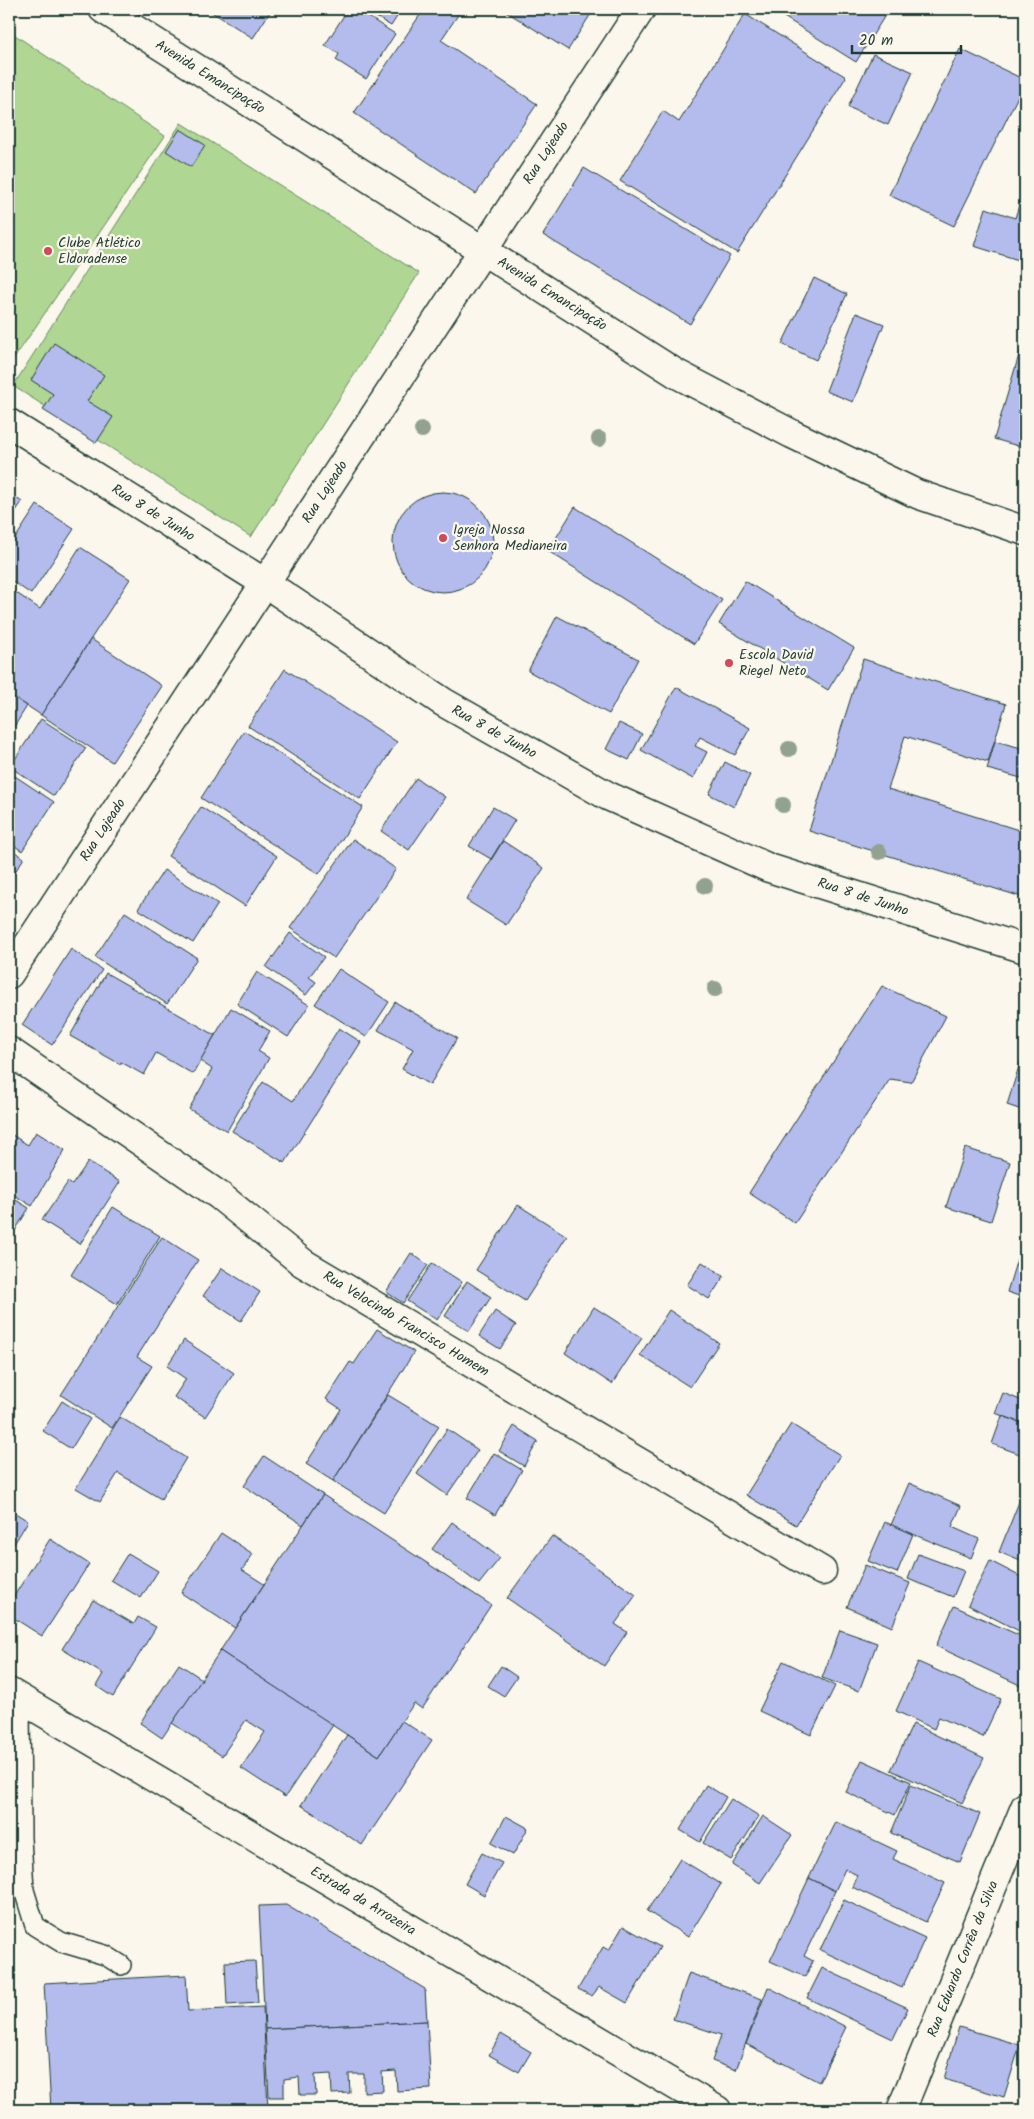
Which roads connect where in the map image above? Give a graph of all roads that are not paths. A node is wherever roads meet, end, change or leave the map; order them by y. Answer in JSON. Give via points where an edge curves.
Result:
{"nodes":[{"id":1,"x":103,"y":9,"type":"edge"},
{"id":2,"x":640,"y":9,"type":"edge"},
{"id":3,"x":483,"y":250,"type":"junction"},
{"id":4,"x":9,"y":423,"type":"edge"},
{"id":5,"x":1025,"y":531,"type":"edge"},
{"id":6,"x":265,"y":583,"type":"junction"},
{"id":7,"x":1025,"y":949,"type":"edge"},
{"id":8,"x":9,"y":974,"type":"edge"},
{"id":9,"x":9,"y":1051,"type":"edge"},
{"id":10,"x":822,"y":1571,"type":"dead end"},
{"id":11,"x":14,"y":1695,"type":"edge"},
{"id":12,"x":1025,"y":1807,"type":"edge"},
{"id":13,"x":1019,"y":1837,"type":"edge"},
{"id":14,"x":121,"y":1965,"type":"dead end"},
{"id":15,"x":717,"y":2110,"type":"edge"},
{"id":16,"x":901,"y":2110,"type":"edge"}],
"edges":[{"from":1,"to":3,"type":"street","name":"Avenida Emancipação"},
{"from":2,"to":3,"type":"street","name":"Rua Lajeado"},
{"from":3,"to":5,"type":"street","name":"Avenida Emancipação","via":[[677,374],[792,434],[917,494]]},
{"from":3,"to":6,"type":"street","name":"Rua Lajeado"},
{"from":4,"to":6,"type":"street","name":"Rua 8 de Junho"},
{"from":6,"to":7,"type":"street","name":"Rua 8 de Junho","via":[[443,702],[608,796],[769,868]]},
{"from":6,"to":8,"type":"street","name":"Rua Lajeado"},
{"from":9,"to":10,"type":"street","name":"Rua Velocindo Francisco Homem","via":[[220,1196],[303,1263]]},
{"from":11,"to":14,"type":"lane","via":[[24,1890],[35,1926],[61,1942],[105,1954]]},
{"from":11,"to":15,"type":"street","name":"Estrada da Arrozeira"},
{"from":12,"to":13,"type":"street","name":"Rua Eduardo Corrêa da Silva"},
{"from":13,"to":16,"type":"street","name":"Rua Eduardo Corrêa da Silva"}]}
